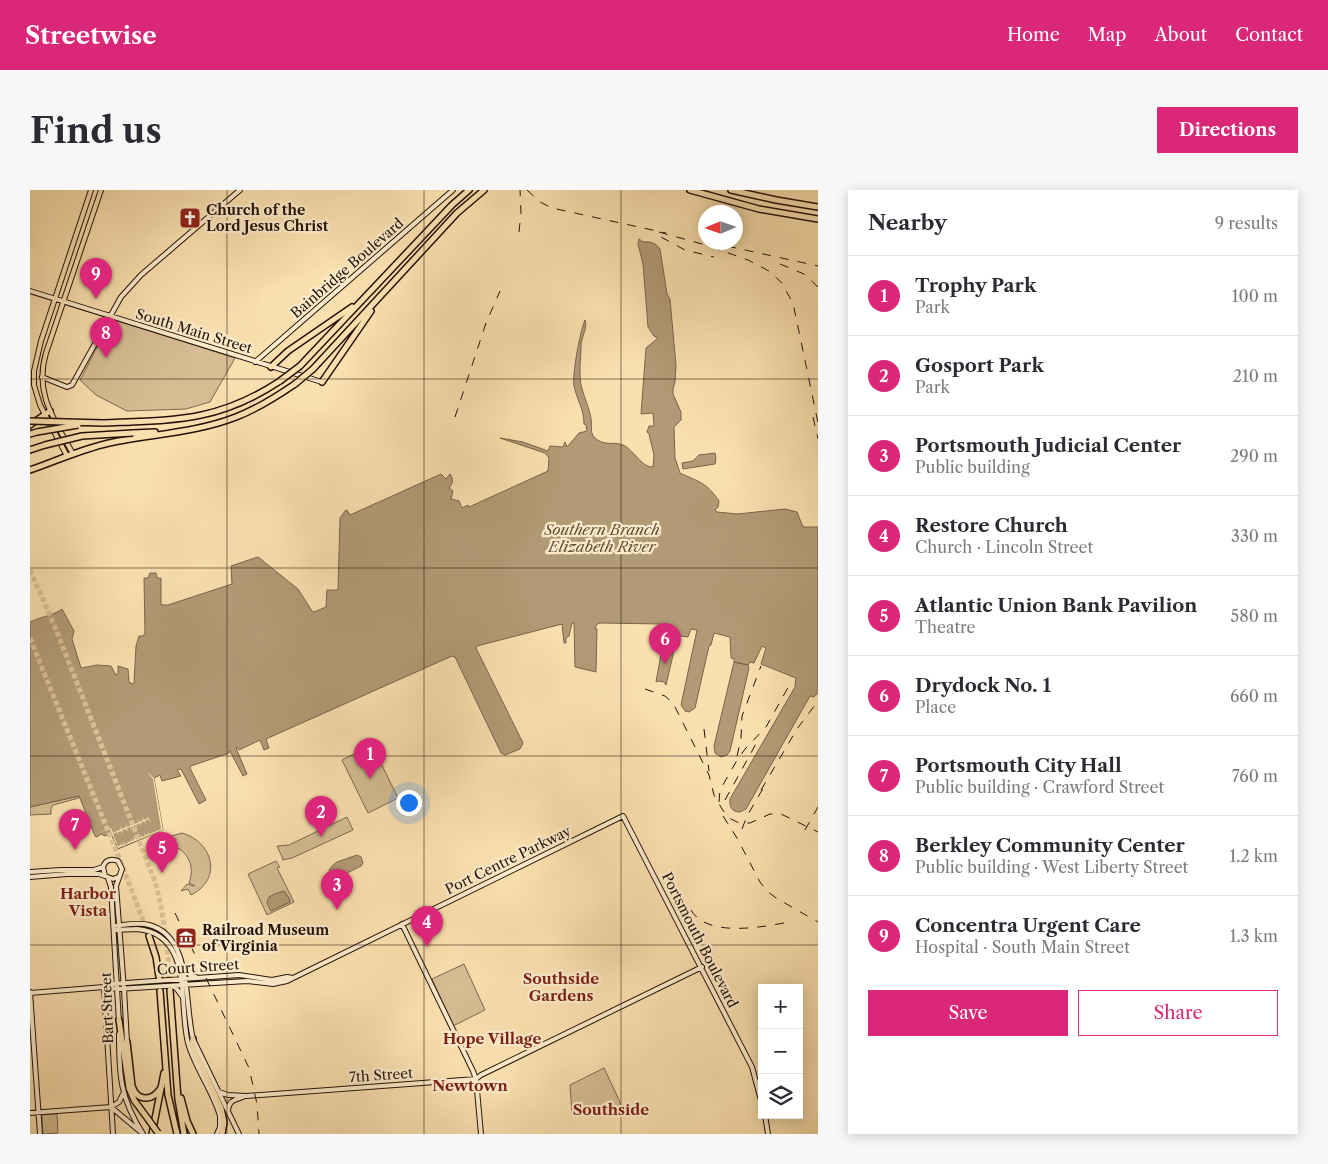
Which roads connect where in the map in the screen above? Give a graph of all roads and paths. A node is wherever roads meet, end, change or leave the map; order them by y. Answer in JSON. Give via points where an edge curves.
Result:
{"nodes":[{"id":1,"x":91,"y":190,"type":"edge"},
{"id":2,"x":100,"y":190,"type":"edge"},
{"id":3,"x":240,"y":190,"type":"edge"},
{"id":4,"x":453,"y":190,"type":"edge"},
{"id":5,"x":469,"y":190,"type":"edge"},
{"id":6,"x":484,"y":190,"type":"edge"},
{"id":7,"x":690,"y":190,"type":"edge"},
{"id":8,"x":731,"y":190,"type":"edge"},
{"id":9,"x":818,"y":207,"type":"edge"},
{"id":10,"x":818,"y":220,"type":"edge"},
{"id":11,"x":398,"y":276,"type":"junction"},
{"id":12,"x":372,"y":290,"type":"junction"},
{"id":13,"x":30,"y":291,"type":"edge"},
{"id":14,"x":55,"y":299,"type":"junction"},
{"id":15,"x":63,"y":301,"type":"junction"},
{"id":16,"x":110,"y":316,"type":"junction"},
{"id":17,"x":255,"y":362,"type":"junction"},
{"id":18,"x":271,"y":367,"type":"junction"},
{"id":19,"x":32,"y":374,"type":"edge"},
{"id":20,"x":42,"y":377,"type":"junction"},
{"id":21,"x":322,"y":382,"type":"joint"},
{"id":22,"x":50,"y":411,"type":"junction"},
{"id":23,"x":44,"y":414,"type":"junction"},
{"id":24,"x":30,"y":423,"type":"edge"},
{"id":25,"x":103,"y":423,"type":"junction"},
{"id":26,"x":30,"y":434,"type":"edge"},
{"id":27,"x":133,"y":436,"type":"junction"},
{"id":28,"x":30,"y":450,"type":"edge"},
{"id":29,"x":70,"y":455,"type":"junction"},
{"id":30,"x":30,"y":470,"type":"edge"},
{"id":31,"x":623,"y":816,"type":"joint"},
{"id":32,"x":103,"y":867,"type":"junction"},
{"id":33,"x":30,"y":872,"type":"edge"},
{"id":34,"x":30,"y":877,"type":"edge"},
{"id":35,"x":107,"y":877,"type":"junction"},
{"id":36,"x":118,"y":877,"type":"junction"},
{"id":37,"x":402,"y":924,"type":"junction"},
{"id":38,"x":114,"y":928,"type":"junction"},
{"id":39,"x":119,"y":928,"type":"junction"},
{"id":40,"x":149,"y":936,"type":"tunnel mouth"},
{"id":41,"x":181,"y":965,"type":"junction"},
{"id":42,"x":702,"y":967,"type":"junction"},
{"id":43,"x":159,"y":976,"type":"dead end"},
{"id":44,"x":198,"y":978,"type":"junction"},
{"id":45,"x":293,"y":978,"type":"junction"},
{"id":46,"x":184,"y":979,"type":"junction"},
{"id":47,"x":172,"y":980,"type":"junction"},
{"id":48,"x":184,"y":984,"type":"junction"},
{"id":49,"x":202,"y":984,"type":"junction"},
{"id":50,"x":124,"y":986,"type":"junction"},
{"id":51,"x":104,"y":987,"type":"junction"},
{"id":52,"x":117,"y":987,"type":"junction"},
{"id":53,"x":170,"y":988,"type":"junction"},
{"id":54,"x":160,"y":991,"type":"dead end"},
{"id":55,"x":30,"y":992,"type":"edge"},
{"id":56,"x":185,"y":997,"type":"junction"},
{"id":57,"x":119,"y":1020,"type":"junction"},
{"id":58,"x":193,"y":1039,"type":"junction"},
{"id":59,"x":127,"y":1042,"type":"joint"},
{"id":60,"x":165,"y":1064,"type":"junction"},
{"id":61,"x":476,"y":1079,"type":"junction"},
{"id":62,"x":176,"y":1081,"type":"junction"},
{"id":63,"x":162,"y":1086,"type":"junction"},
{"id":64,"x":758,"y":1089,"type":"edge"},
{"id":65,"x":219,"y":1092,"type":"junction"},
{"id":66,"x":123,"y":1094,"type":"junction"},
{"id":67,"x":246,"y":1096,"type":"junction"},
{"id":68,"x":111,"y":1107,"type":"junction"},
{"id":69,"x":38,"y":1112,"type":"junction"},
{"id":70,"x":225,"y":1112,"type":"junction"},
{"id":71,"x":30,"y":1113,"type":"edge"},
{"id":72,"x":765,"y":1119,"type":"edge"},
{"id":73,"x":191,"y":1132,"type":"edge"},
{"id":74,"x":40,"y":1134,"type":"edge"},
{"id":75,"x":113,"y":1134,"type":"edge"},
{"id":76,"x":143,"y":1134,"type":"edge"},
{"id":77,"x":156,"y":1134,"type":"edge"},
{"id":78,"x":177,"y":1134,"type":"edge"},
{"id":79,"x":184,"y":1134,"type":"edge"},
{"id":80,"x":217,"y":1134,"type":"edge"},
{"id":81,"x":222,"y":1134,"type":"edge"},
{"id":82,"x":237,"y":1134,"type":"edge"},
{"id":83,"x":481,"y":1134,"type":"edge"},
{"id":84,"x":768,"y":1134,"type":"edge"}],
"edges":[{"from":1,"to":14,"type":"main road"},
{"from":2,"to":15,"type":"main road"},
{"from":3,"to":16,"type":"main road","via":[[141,275],[121,297]]},
{"from":4,"to":17,"type":"main road","name":"Bainbridge Boulevard"},
{"from":5,"to":12,"type":"highway"},
{"from":6,"to":11,"type":"highway","via":[[457,213]]},
{"from":7,"to":10,"type":"highway","via":[[743,206]]},
{"from":8,"to":9,"type":"highway"},
{"from":11,"to":21,"type":"highway"},
{"from":11,"to":27,"type":"highway","bridge":true,"via":[[313,369],[270,401],[211,425]]},
{"from":12,"to":18,"type":"highway"},
{"from":12,"to":25,"type":"highway","bridge":true,"via":[[300,366],[250,399],[206,415],[169,421]]},
{"from":13,"to":14,"type":"main road","name":"South Main Street"},
{"from":14,"to":15,"type":"main road","name":"South Main Street"},
{"from":14,"to":19,"type":"main road"},
{"from":15,"to":16,"type":"main road","name":"South Main Street"},
{"from":15,"to":20,"type":"main road"},
{"from":16,"to":17,"type":"main road","name":"South Main Street"},
{"from":16,"to":20,"type":"main road","via":[[74,384],[70,386]]},
{"from":17,"to":18,"type":"main road","name":"South Main Street"},
{"from":18,"to":21,"type":"main road","name":"South Main Street"},
{"from":19,"to":20,"type":"main road"},
{"from":19,"to":23,"type":"main road"},
{"from":20,"to":22,"type":"main road"},
{"from":22,"to":23,"type":"highway"},
{"from":22,"to":29,"type":"main road"},
{"from":23,"to":24,"type":"highway"},
{"from":23,"to":29,"type":"main road"},
{"from":24,"to":25,"type":"highway","bridge":true},
{"from":25,"to":26,"type":"highway","bridge":true,"via":[[71,425]]},
{"from":27,"to":28,"type":"highway","bridge":true,"via":[[82,436]]},
{"from":27,"to":29,"type":"highway"},
{"from":29,"to":30,"type":"highway"},
{"from":31,"to":37,"type":"main road","name":"Port Centre Parkway"},
{"from":31,"to":42,"type":"main road","name":"Portsmouth Boulevard"},
{"from":32,"to":33,"type":"main road"},
{"from":32,"to":35,"type":"main road"},
{"from":32,"to":36,"type":"main road","via":[[108,860],[118,860],[122,868]]},
{"from":34,"to":35,"type":"main road","via":[[68,874]]},
{"from":35,"to":36,"type":"main road"},
{"from":35,"to":38,"type":"main road","name":"Bart Street"},
{"from":36,"to":39,"type":"main road","name":"Bart Street"},
{"from":37,"to":45,"type":"main road","name":"Court Street"},
{"from":37,"to":61,"type":"main road"},
{"from":38,"to":39,"type":"main road"},
{"from":38,"to":52,"type":"main road","name":"Bart Street"},
{"from":39,"to":41,"type":"main road","via":[[158,935]]},
{"from":39,"to":50,"type":"main road","name":"Bart Street"},
{"from":40,"to":43,"type":"highway"},
{"from":41,"to":44,"type":"main road"},
{"from":41,"to":46,"type":"main road"},
{"from":41,"to":47,"type":"main road"},
{"from":42,"to":61,"type":"main road","name":"7th Street"},
{"from":42,"to":64,"type":"main road","name":"Portsmouth Boulevard","via":[[752,1066]]},
{"from":44,"to":45,"type":"main road","name":"Court Street","via":[[239,975],[272,980]]},
{"from":44,"to":46,"type":"main road","name":"Court Street"},
{"from":45,"to":49,"type":"main road","name":"Court Street","via":[[272,984],[247,981]]},
{"from":46,"to":47,"type":"main road","name":"Court Street"},
{"from":46,"to":48,"type":"main road"},
{"from":47,"to":50,"type":"main road","name":"Court Street"},
{"from":48,"to":49,"type":"main road","name":"Court Street"},
{"from":48,"to":53,"type":"main road","name":"Court Street"},
{"from":48,"to":56,"type":"main road"},
{"from":49,"to":56,"type":"main road","via":[[194,986]]},
{"from":50,"to":52,"type":"main road","name":"Court Street"},
{"from":50,"to":53,"type":"main road","name":"Court Street"},
{"from":50,"to":59,"type":"main road","name":"Bart Street"},
{"from":51,"to":52,"type":"main road","name":"Court Street"},
{"from":51,"to":55,"type":"main road","name":"Court Street"},
{"from":51,"to":68,"type":"main road"},
{"from":52,"to":57,"type":"main road","name":"Bart Street"},
{"from":53,"to":56,"type":"main road","via":[[176,988]]},
{"from":53,"to":62,"type":"highway"},
{"from":54,"to":60,"type":"highway"},
{"from":55,"to":69,"type":"main road"},
{"from":56,"to":58,"type":"main road"},
{"from":56,"to":80,"type":"main road","via":[[185,1027],[190,1050],[220,1116]]},
{"from":57,"to":66,"type":"main road","name":"Bart Street"},
{"from":57,"to":77,"type":"highway","bridge":true,"via":[[129,1088]]},
{"from":58,"to":65,"type":"main road"},
{"from":58,"to":70,"type":"highway","via":[[195,1052]]},
{"from":59,"to":63,"type":"highway","via":[[135,1092],[142,1098],[152,1097]]},
{"from":60,"to":63,"type":"highway"},
{"from":60,"to":78,"type":"highway"},
{"from":61,"to":67,"type":"main road","name":"7th Street"},
{"from":61,"to":83,"type":"main road"},
{"from":62,"to":73,"type":"highway"},
{"from":62,"to":79,"type":"highway"},
{"from":63,"to":77,"type":"highway"},
{"from":65,"to":67,"type":"main road","name":"7th Street"},
{"from":65,"to":70,"type":"main road"},
{"from":66,"to":68,"type":"main road"},
{"from":66,"to":76,"type":"main road","name":"Bart Street"},
{"from":67,"to":70,"type":"main road","via":[[232,1101]]},
{"from":68,"to":69,"type":"main road"},
{"from":68,"to":75,"type":"main road"},
{"from":68,"to":76,"type":"main road"},
{"from":69,"to":71,"type":"main road"},
{"from":69,"to":74,"type":"main road"},
{"from":70,"to":81,"type":"highway"},
{"from":70,"to":82,"type":"main road"},
{"from":72,"to":84,"type":"main road"}]}
